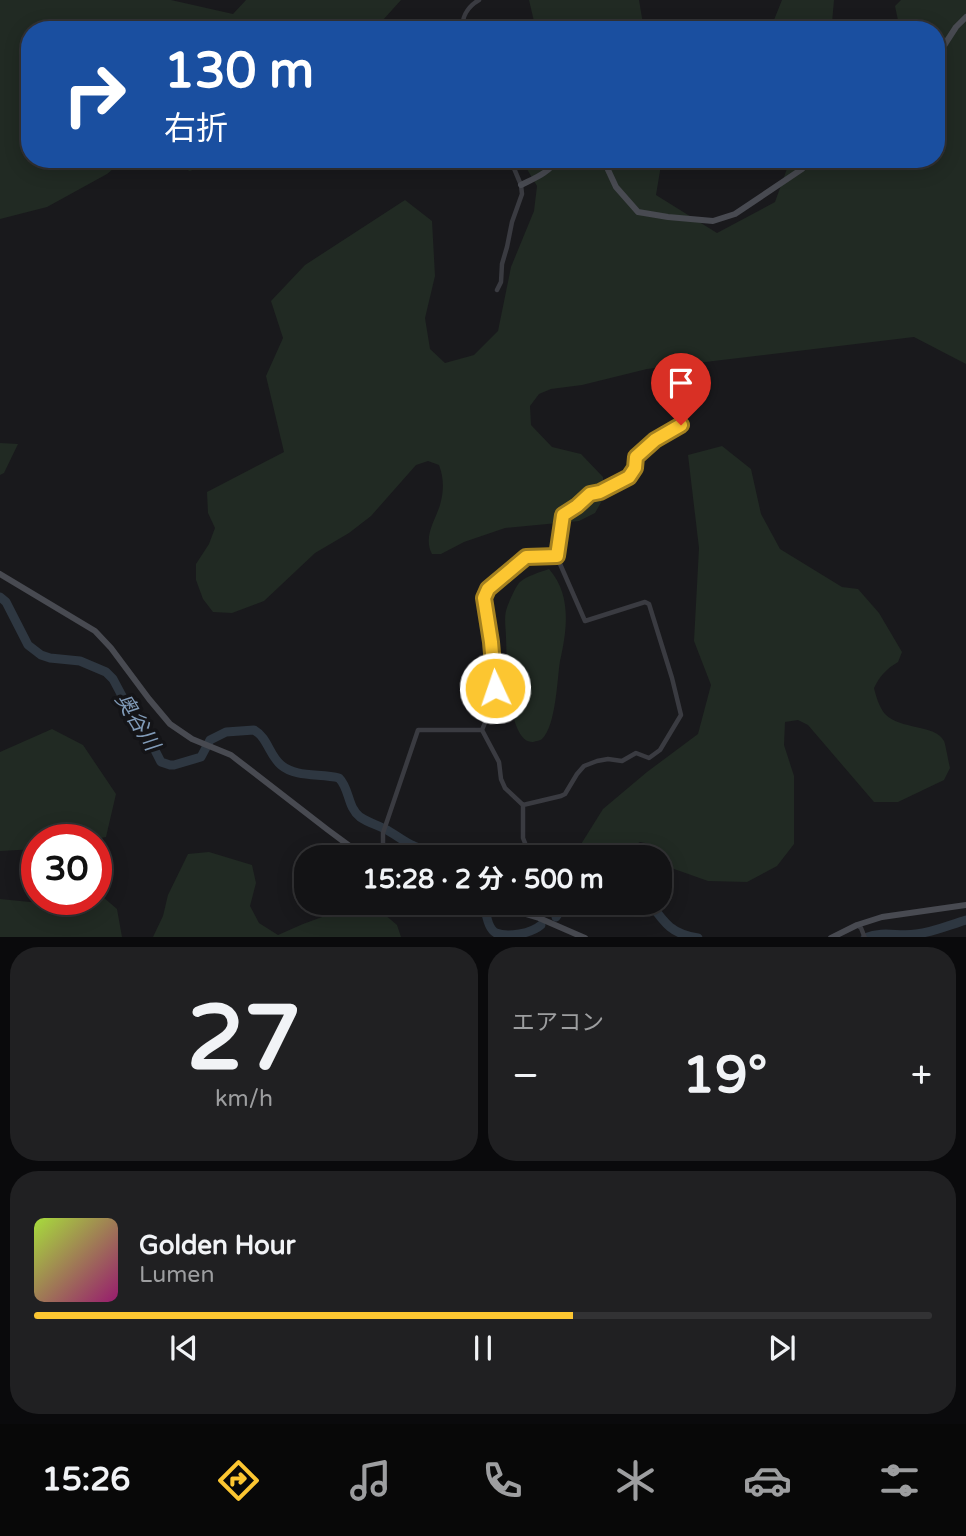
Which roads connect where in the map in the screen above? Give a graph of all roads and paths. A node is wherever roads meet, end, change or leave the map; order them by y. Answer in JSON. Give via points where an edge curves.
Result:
{"nodes":[{"id":1,"x":479,"y":0,"type":"edge"},
{"id":2,"x":966,"y":17,"type":"edge"},
{"id":3,"x":462,"y":21,"type":"edge"},
{"id":4,"x":945,"y":44,"type":"edge"},
{"id":5,"x":514,"y":168,"type":"edge"},
{"id":6,"x":551,"y":168,"type":"edge"},
{"id":7,"x":607,"y":168,"type":"edge"},
{"id":8,"x":803,"y":168,"type":"edge"},
{"id":9,"x":521,"y":186,"type":"junction"},
{"id":10,"x":497,"y":290,"type":"dead end"},
{"id":11,"x":681,"y":425,"type":"dead end"},
{"id":12,"x":557,"y":556,"type":"junction"},
{"id":13,"x":0,"y":574,"type":"edge"},
{"id":14,"x":482,"y":730,"type":"junction"},
{"id":15,"x":523,"y":805,"type":"junction"},
{"id":16,"x":349,"y":845,"type":"edge"},
{"id":17,"x":383,"y":845,"type":"edge"},
{"id":18,"x":526,"y":845,"type":"edge"},
{"id":19,"x":966,"y":905,"type":"edge"},
{"id":20,"x":530,"y":915,"type":"edge"},
{"id":21,"x":859,"y":927,"type":"junction"},
{"id":22,"x":585,"y":937,"type":"edge"},
{"id":23,"x":831,"y":937,"type":"edge"},
{"id":24,"x":865,"y":937,"type":"edge"}],
"edges":[{"from":1,"to":3,"type":"street"},
{"from":2,"to":4,"type":"main road"},
{"from":5,"to":9,"type":"street"},
{"from":6,"to":9,"type":"main road"},
{"from":7,"to":8,"type":"main road","via":[[615,187],[638,212],[713,221],[735,214]]},
{"from":9,"to":10,"type":"street"},
{"from":11,"to":12,"type":"street","via":[[636,457],[629,477],[590,494],[563,515]]},
{"from":12,"to":14,"type":"street","via":[[526,557],[488,589],[484,598],[495,688]]},
{"from":12,"to":15,"type":"street","via":[[585,621],[649,604],[681,713],[660,750],[649,758],[636,753],[622,761],[597,761],[584,766],[565,794]]},
{"from":13,"to":16,"type":"main road","via":[[95,631],[181,733],[232,755]]},
{"from":14,"to":15,"type":"street","via":[[499,762],[505,788]]},
{"from":14,"to":17,"type":"street","via":[[418,730]]},
{"from":15,"to":18,"type":"street"},
{"from":19,"to":21,"type":"main road","via":[[895,914]]},
{"from":20,"to":22,"type":"main road"},
{"from":21,"to":23,"type":"main road"},
{"from":21,"to":24,"type":"street"}]}
